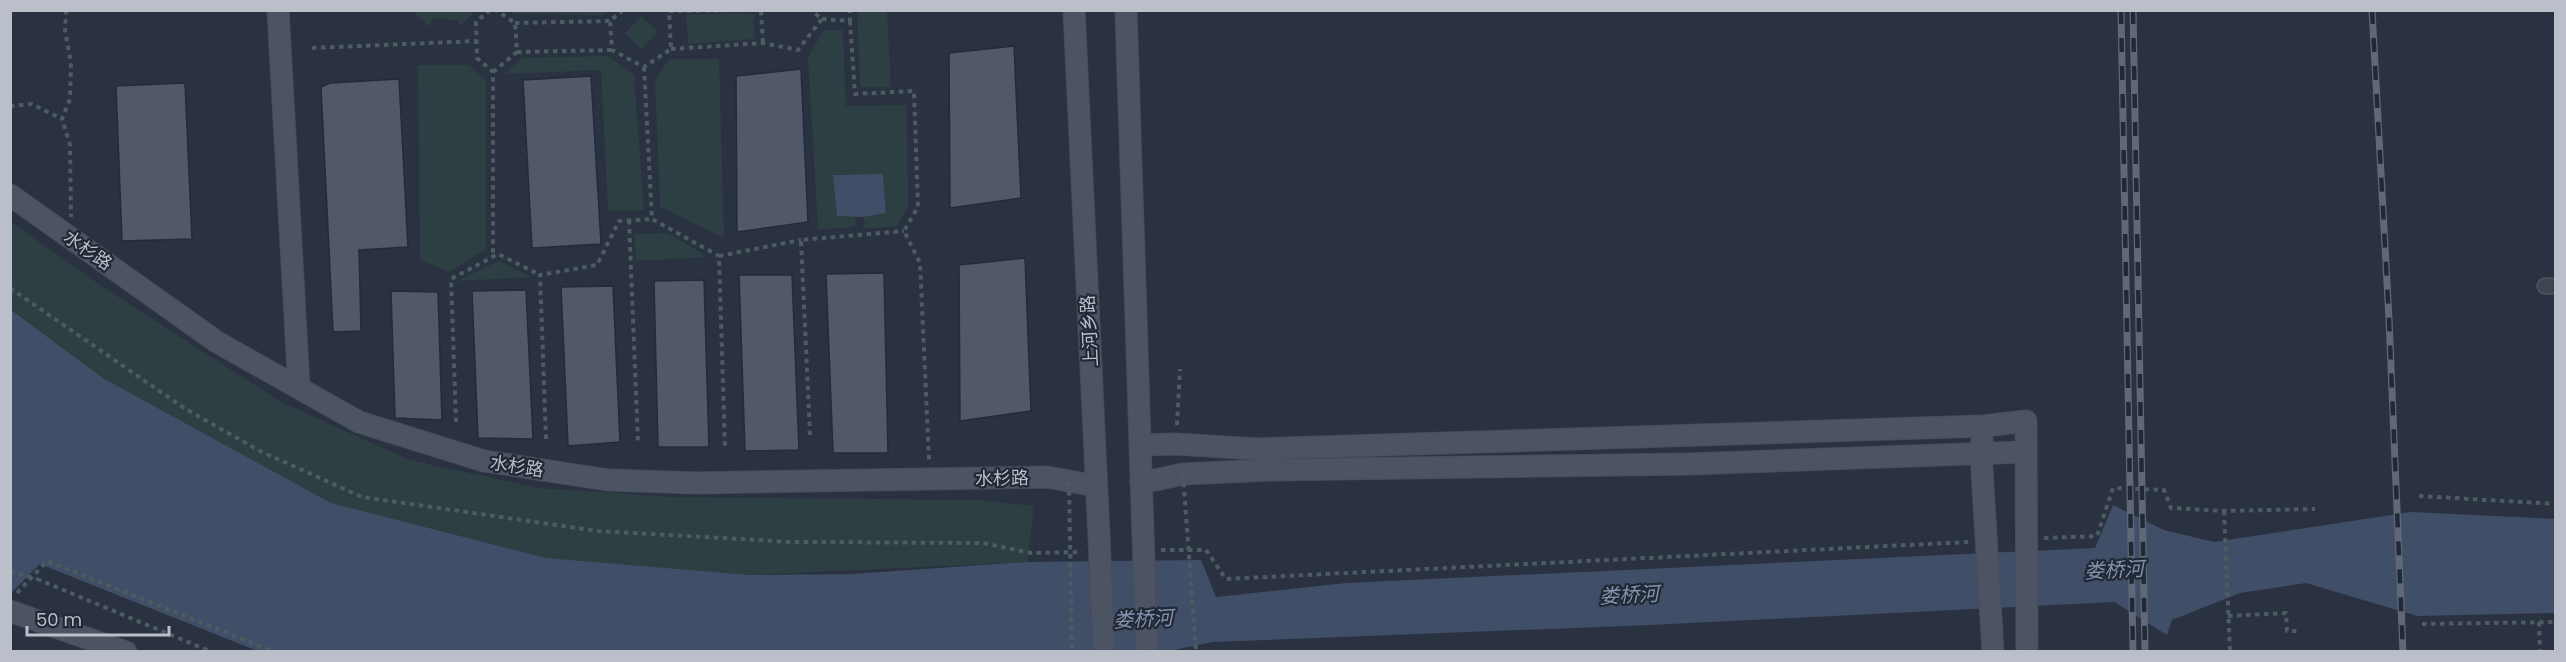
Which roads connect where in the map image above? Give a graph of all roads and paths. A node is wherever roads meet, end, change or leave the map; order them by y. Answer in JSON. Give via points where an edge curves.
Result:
{"nodes":[{"id":1,"x":66,"y":10,"type":"edge"},
{"id":2,"x":278,"y":10,"type":"edge"},
{"id":3,"x":490,"y":10,"type":"edge"},
{"id":4,"x":496,"y":10,"type":"edge"},
{"id":5,"x":623,"y":10,"type":"edge"},
{"id":6,"x":810,"y":10,"type":"edge"},
{"id":7,"x":850,"y":10,"type":"edge"},
{"id":8,"x":1074,"y":10,"type":"edge"},
{"id":9,"x":1126,"y":10,"type":"edge"},
{"id":10,"x":669,"y":11,"type":"edge"},
{"id":11,"x":761,"y":11,"type":"edge"},
{"id":12,"x":822,"y":19,"type":"junction"},
{"id":13,"x":610,"y":21,"type":"junction"},
{"id":14,"x":850,"y":21,"type":"junction"},
{"id":15,"x":515,"y":23,"type":"junction"},
{"id":16,"x":477,"y":40,"type":"junction"},
{"id":17,"x":763,"y":43,"type":"junction"},
{"id":18,"x":312,"y":48,"type":"dead end"},
{"id":19,"x":671,"y":49,"type":"junction"},
{"id":20,"x":612,"y":50,"type":"junction"},
{"id":21,"x":517,"y":52,"type":"junction"},
{"id":22,"x":644,"y":67,"type":"junction"},
{"id":23,"x":493,"y":72,"type":"junction"},
{"id":24,"x":10,"y":106,"type":"edge"},
{"id":25,"x":62,"y":119,"type":"junction"},
{"id":26,"x":10,"y":195,"type":"edge"},
{"id":27,"x":652,"y":219,"type":"junction"},
{"id":28,"x":629,"y":220,"type":"junction"},
{"id":29,"x":904,"y":231,"type":"junction"},
{"id":30,"x":72,"y":239,"type":"junction"},
{"id":31,"x":801,"y":240,"type":"junction"},
{"id":32,"x":718,"y":256,"type":"junction"},
{"id":33,"x":493,"y":257,"type":"junction"},
{"id":34,"x":540,"y":275,"type":"junction"},
{"id":35,"x":1180,"y":369,"type":"dead end"},
{"id":36,"x":299,"y":388,"type":"junction"},
{"id":37,"x":456,"y":422,"type":"dead end"},
{"id":38,"x":1984,"y":426,"type":"junction"},
{"id":39,"x":810,"y":435,"type":"dead end"},
{"id":40,"x":546,"y":439,"type":"dead end"},
{"id":41,"x":638,"y":443,"type":"dead end"},
{"id":42,"x":1176,"y":444,"type":"junction"},
{"id":43,"x":1140,"y":445,"type":"junction"},
{"id":44,"x":725,"y":449,"type":"dead end"},
{"id":45,"x":2024,"y":452,"type":"junction"},
{"id":46,"x":1981,"y":453,"type":"junction"},
{"id":47,"x":1183,"y":474,"type":"junction"},
{"id":48,"x":930,"y":479,"type":"junction"},
{"id":49,"x":1069,"y":482,"type":"junction"},
{"id":50,"x":1141,"y":483,"type":"junction"},
{"id":51,"x":1096,"y":486,"type":"junction"},
{"id":52,"x":2419,"y":496,"type":"dead end"},
{"id":53,"x":2556,"y":504,"type":"edge"},
{"id":54,"x":2224,"y":511,"type":"dead end"},
{"id":55,"x":10,"y":571,"type":"edge"},
{"id":56,"x":10,"y":600,"type":"edge"},
{"id":57,"x":10,"y":611,"type":"edge"},
{"id":58,"x":2228,"y":616,"type":"junction"},
{"id":59,"x":2539,"y":622,"type":"junction"},
{"id":60,"x":2556,"y":622,"type":"edge"},
{"id":61,"x":2422,"y":624,"type":"dead end"},
{"id":62,"x":2300,"y":631,"type":"dead end"},
{"id":63,"x":126,"y":651,"type":"edge"},
{"id":64,"x":212,"y":651,"type":"edge"},
{"id":65,"x":275,"y":651,"type":"edge"},
{"id":66,"x":1072,"y":651,"type":"edge"},
{"id":67,"x":1104,"y":651,"type":"edge"},
{"id":68,"x":1147,"y":651,"type":"edge"},
{"id":69,"x":1196,"y":651,"type":"edge"},
{"id":70,"x":1993,"y":651,"type":"edge"},
{"id":71,"x":2028,"y":651,"type":"edge"},
{"id":72,"x":2230,"y":651,"type":"edge"},
{"id":73,"x":2540,"y":651,"type":"edge"}],
"edges":[{"from":1,"to":25,"type":"path","via":[[70,99]]},
{"from":2,"to":36,"type":"street"},
{"from":3,"to":16,"type":"path","via":[[476,22]]},
{"from":4,"to":15,"type":"path"},
{"from":5,"to":13,"type":"path"},
{"from":6,"to":12,"type":"path"},
{"from":7,"to":14,"type":"path"},
{"from":8,"to":51,"type":"street","name":"上河乡路"},
{"from":9,"to":43,"type":"street"},
{"from":10,"to":11,"type":"path"},
{"from":10,"to":19,"type":"path"},
{"from":11,"to":17,"type":"path"},
{"from":12,"to":14,"type":"path"},
{"from":12,"to":17,"type":"path","via":[[798,50]]},
{"from":13,"to":15,"type":"path"},
{"from":13,"to":20,"type":"path"},
{"from":14,"to":29,"type":"path","via":[[855,94],[914,91],[918,207]]},
{"from":15,"to":21,"type":"path"},
{"from":16,"to":18,"type":"path"},
{"from":16,"to":23,"type":"path","via":[[477,58]]},
{"from":17,"to":19,"type":"path"},
{"from":19,"to":22,"type":"path"},
{"from":20,"to":21,"type":"path"},
{"from":20,"to":22,"type":"path"},
{"from":21,"to":23,"type":"path"},
{"from":22,"to":27,"type":"path"},
{"from":23,"to":33,"type":"path"},
{"from":24,"to":25,"type":"path","via":[[32,104]]},
{"from":25,"to":30,"type":"path","via":[[70,145]]},
{"from":26,"to":30,"type":"street","name":"水杉路"},
{"from":27,"to":28,"type":"path"},
{"from":27,"to":32,"type":"path"},
{"from":28,"to":34,"type":"path","via":[[619,220],[597,265]]},
{"from":28,"to":41,"type":"path"},
{"from":29,"to":31,"type":"path"},
{"from":29,"to":48,"type":"path","via":[[920,263]]},
{"from":30,"to":36,"type":"street","name":"水杉路","via":[[217,342]]},
{"from":31,"to":32,"type":"path"},
{"from":31,"to":39,"type":"path"},
{"from":32,"to":44,"type":"path"},
{"from":33,"to":34,"type":"path","via":[[498,254]]},
{"from":33,"to":37,"type":"path","via":[[451,279]]},
{"from":34,"to":40,"type":"path"},
{"from":35,"to":42,"type":"path"},
{"from":36,"to":48,"type":"street","name":"水杉路","via":[[360,422],[484,461],[609,480],[696,483]]},
{"from":38,"to":42,"type":"street","via":[[1257,449]]},
{"from":38,"to":45,"type":"street","via":[[2026,421]]},
{"from":38,"to":46,"type":"street"},
{"from":42,"to":43,"type":"street"},
{"from":42,"to":47,"type":"path"},
{"from":43,"to":50,"type":"street"},
{"from":45,"to":46,"type":"street"},
{"from":45,"to":71,"type":"street"},
{"from":46,"to":47,"type":"street","via":[[1690,464]]},
{"from":46,"to":70,"type":"street"},
{"from":47,"to":50,"type":"street"},
{"from":47,"to":69,"type":"path","bridge":true},
{"from":48,"to":49,"type":"street","name":"水杉路","via":[[1047,477]]},
{"from":49,"to":51,"type":"street","name":"水杉路"},
{"from":49,"to":66,"type":"path","bridge":true},
{"from":50,"to":68,"type":"street","bridge":true},
{"from":51,"to":67,"type":"street","name":"上河乡路","bridge":true},
{"from":52,"to":53,"type":"path"},
{"from":54,"to":58,"type":"path"},
{"from":55,"to":64,"type":"path","bridge":true},
{"from":56,"to":65,"type":"path","via":[[46,561]]},
{"from":57,"to":63,"type":"street"},
{"from":58,"to":62,"type":"path","via":[[2286,613],[2287,631]]},
{"from":58,"to":72,"type":"path"},
{"from":59,"to":60,"type":"path"},
{"from":59,"to":61,"type":"path"},
{"from":59,"to":73,"type":"path"}]}
